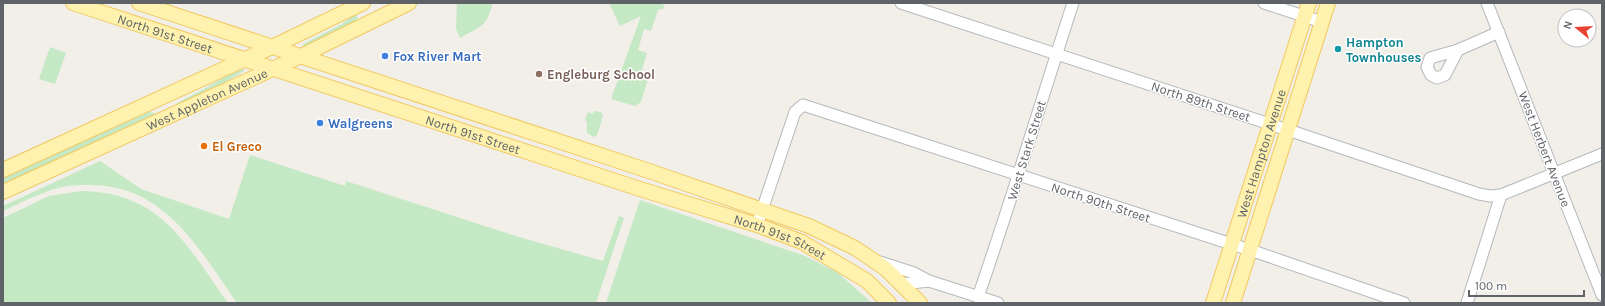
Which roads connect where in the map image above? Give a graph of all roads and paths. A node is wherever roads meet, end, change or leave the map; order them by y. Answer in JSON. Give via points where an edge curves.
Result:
{"nodes":[{"id":1,"x":73,"y":3,"type":"edge"},
{"id":2,"x":139,"y":3,"type":"edge"},
{"id":3,"x":362,"y":3,"type":"edge"},
{"id":4,"x":409,"y":3,"type":"edge"},
{"id":5,"x":901,"y":3,"type":"edge"},
{"id":6,"x":1073,"y":3,"type":"edge"},
{"id":7,"x":1264,"y":3,"type":"edge"},
{"id":8,"x":1328,"y":3,"type":"edge"},
{"id":9,"x":1487,"y":3,"type":"edge"},
{"id":10,"x":1306,"y":10,"type":"edge"},
{"id":11,"x":1322,"y":22,"type":"junction"},
{"id":12,"x":368,"y":23,"type":"junction"},
{"id":13,"x":1499,"y":32,"type":"junction"},
{"id":14,"x":340,"y":36,"type":"junction"},
{"id":15,"x":272,"y":47,"type":"junction"},
{"id":16,"x":212,"y":48,"type":"junction"},
{"id":17,"x":1458,"y":50,"type":"dead end"},
{"id":18,"x":1056,"y":54,"type":"junction"},
{"id":19,"x":301,"y":56,"type":"junction"},
{"id":20,"x":244,"y":59,"type":"junction"},
{"id":21,"x":335,"y":67,"type":"junction"},
{"id":22,"x":272,"y":68,"type":"junction"},
{"id":23,"x":214,"y":74,"type":"junction"},
{"id":24,"x":1270,"y":124,"type":"junction"},
{"id":25,"x":1288,"y":130,"type":"junction"},
{"id":26,"x":1602,"y":154,"type":"edge"},
{"id":27,"x":3,"y":170,"type":"edge"},
{"id":28,"x":1554,"y":172,"type":"junction"},
{"id":29,"x":1019,"y":175,"type":"junction"},
{"id":30,"x":3,"y":192,"type":"edge"},
{"id":31,"x":1501,"y":194,"type":"junction"},
{"id":32,"x":762,"y":210,"type":"junction"},
{"id":33,"x":757,"y":225,"type":"junction"},
{"id":34,"x":1232,"y":245,"type":"junction"},
{"id":35,"x":1250,"y":251,"type":"junction"},
{"id":36,"x":871,"y":259,"type":"junction"},
{"id":37,"x":866,"y":281,"type":"junction"},
{"id":38,"x":929,"y":281,"type":"junction"},
{"id":39,"x":902,"y":284,"type":"junction"},
{"id":40,"x":1602,"y":294,"type":"edge"},
{"id":41,"x":978,"y":297,"type":"junction"},
{"id":42,"x":889,"y":303,"type":"edge"},
{"id":43,"x":920,"y":303,"type":"edge"},
{"id":44,"x":998,"y":303,"type":"edge"},
{"id":45,"x":1213,"y":303,"type":"edge"},
{"id":46,"x":1233,"y":303,"type":"edge"},
{"id":47,"x":1404,"y":303,"type":"edge"},
{"id":48,"x":1466,"y":303,"type":"edge"}],
"edges":[{"from":1,"to":16,"type":"main road","name":"North 91st Street"},
{"from":2,"to":15,"type":"main road","name":"North 91st Street"},
{"from":3,"to":12,"type":"main road"},
{"from":3,"to":15,"type":"main road","name":"West Appleton Avenue"},
{"from":4,"to":12,"type":"main road","name":"West Appleton Avenue"},
{"from":5,"to":18,"type":"street","name":"North 89th Street"},
{"from":6,"to":18,"type":"street","name":"West Stark Street"},
{"from":7,"to":10,"type":"street"},
{"from":8,"to":11,"type":"main road","name":"West Hampton Avenue"},
{"from":9,"to":13,"type":"street","name":"West Herbert Avenue"},
{"from":10,"to":11,"type":"street"},
{"from":10,"to":24,"type":"main road","name":"West Hampton Avenue"},
{"from":11,"to":25,"type":"main road","name":"West Hampton Avenue"},
{"from":12,"to":14,"type":"main road","name":"West Appleton Avenue"},
{"from":13,"to":17,"type":"street"},
{"from":13,"to":28,"type":"street","name":"West Herbert Avenue"},
{"from":14,"to":19,"type":"main road","name":"West Appleton Avenue"},
{"from":14,"to":21,"type":"main road","via":[[328,54],[330,62]]},
{"from":15,"to":19,"type":"main road","name":"North 91st Street"},
{"from":15,"to":20,"type":"main road","name":"West Appleton Avenue"},
{"from":16,"to":20,"type":"main road","name":"North 91st Street"},
{"from":16,"to":23,"type":"main road","via":[[219,58]]},
{"from":18,"to":24,"type":"street","name":"North 89th Street"},
{"from":18,"to":29,"type":"street","name":"West Stark Street"},
{"from":19,"to":21,"type":"main road","name":"North 91st Street"},
{"from":19,"to":22,"type":"main road","name":"West Appleton Avenue"},
{"from":20,"to":22,"type":"main road","name":"North 91st Street"},
{"from":20,"to":23,"type":"main road","name":"West Appleton Avenue"},
{"from":21,"to":32,"type":"main road","name":"North 91st Street"},
{"from":22,"to":30,"type":"main road","name":"West Appleton Avenue"},
{"from":22,"to":33,"type":"main road","name":"North 91st Street"},
{"from":23,"to":27,"type":"main road","name":"West Appleton Avenue"},
{"from":24,"to":25,"type":"street","name":"North 89th Street"},
{"from":24,"to":34,"type":"main road","name":"West Hampton Avenue"},
{"from":25,"to":31,"type":"street","name":"North 89th Street","via":[[1479,194]]},
{"from":25,"to":35,"type":"main road","name":"West Hampton Avenue"},
{"from":26,"to":28,"type":"street"},
{"from":28,"to":31,"type":"street"},
{"from":28,"to":40,"type":"street","name":"West Herbert Avenue"},
{"from":29,"to":32,"type":"street","name":"North 90th Street","via":[[802,105],[795,112]]},
{"from":29,"to":34,"type":"street","name":"North 90th Street"},
{"from":29,"to":41,"type":"street","name":"West Stark Street"},
{"from":31,"to":48,"type":"street"},
{"from":32,"to":33,"type":"street"},
{"from":32,"to":36,"type":"main road","name":"North 91st Street","via":[[809,226],[855,248]]},
{"from":33,"to":37,"type":"main road","name":"North 91st Street","via":[[802,242]]},
{"from":34,"to":35,"type":"street","name":"North 90th Street"},
{"from":34,"to":45,"type":"main road","name":"West Hampton Avenue"},
{"from":35,"to":46,"type":"main road","name":"West Hampton Avenue"},
{"from":35,"to":47,"type":"street","name":"North 90th Street"},
{"from":36,"to":38,"type":"street","name":"North 91st Street","via":[[914,273]]},
{"from":36,"to":39,"type":"main road"},
{"from":37,"to":39,"type":"main road","via":[[889,286]]},
{"from":37,"to":42,"type":"main road"},
{"from":38,"to":39,"type":"street","name":"North 91st Street"},
{"from":38,"to":41,"type":"street","name":"North 91st Street"},
{"from":39,"to":43,"type":"main road"},
{"from":41,"to":44,"type":"street","name":"North 91st Street"}]}
